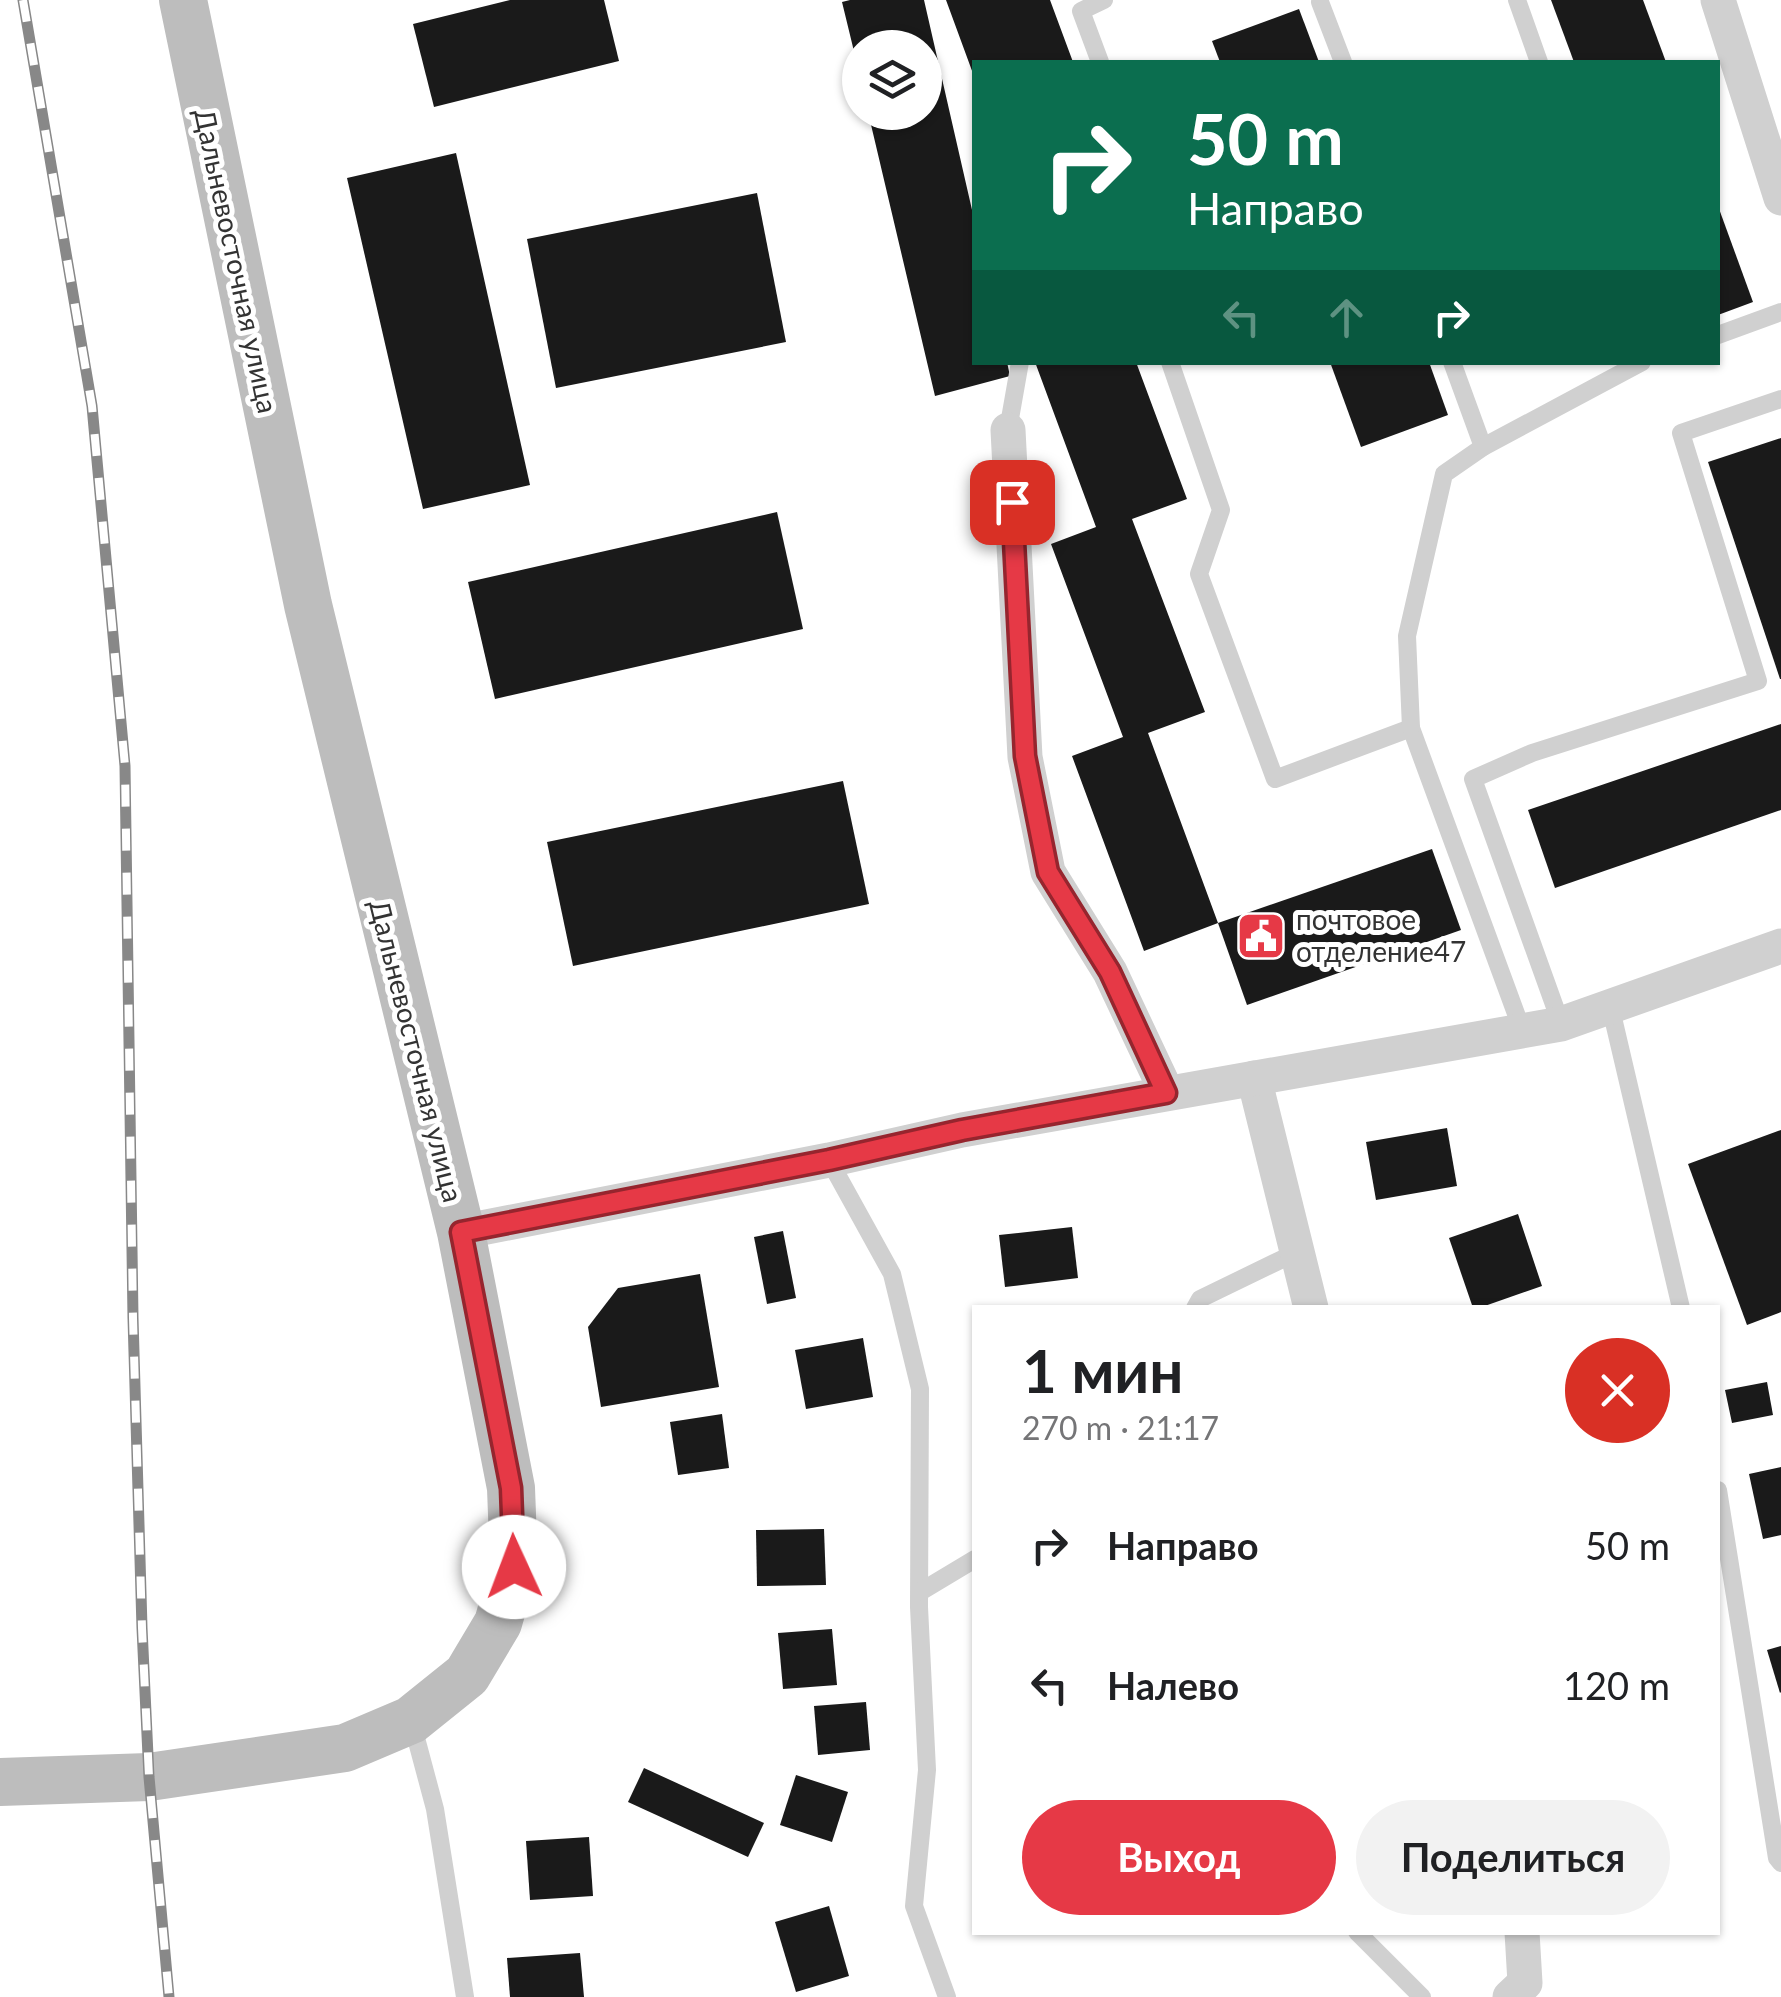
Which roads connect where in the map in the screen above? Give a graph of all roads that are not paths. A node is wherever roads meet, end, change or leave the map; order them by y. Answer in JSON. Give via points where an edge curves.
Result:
{"nodes":[{"id":1,"x":182,"y":0,"type":"edge"},
{"id":2,"x":1104,"y":0,"type":"edge"},
{"id":3,"x":1517,"y":0,"type":"edge"},
{"id":4,"x":1718,"y":0,"type":"edge"},
{"id":5,"x":1320,"y":2,"type":"edge"},
{"id":6,"x":1099,"y":60,"type":"edge"},
{"id":7,"x":1341,"y":60,"type":"edge"},
{"id":8,"x":1538,"y":60,"type":"edge"},
{"id":9,"x":1781,"y":198,"type":"edge"},
{"id":10,"x":1781,"y":312,"type":"edge"},
{"id":11,"x":1720,"y":334,"type":"edge"},
{"id":12,"x":1019,"y":365,"type":"edge"},
{"id":13,"x":1171,"y":365,"type":"edge"},
{"id":14,"x":1453,"y":365,"type":"edge"},
{"id":15,"x":1636,"y":365,"type":"edge"},
{"id":16,"x":1781,"y":399,"type":"edge"},
{"id":17,"x":1008,"y":430,"type":"joint"},
{"id":18,"x":1482,"y":448,"type":"junction"},
{"id":19,"x":1411,"y":728,"type":"junction"},
{"id":20,"x":1781,"y":946,"type":"edge"},
{"id":21,"x":1610,"y":1005,"type":"junction"},
{"id":22,"x":1560,"y":1024,"type":"junction"},
{"id":23,"x":1522,"y":1030,"type":"junction"},
{"id":24,"x":1254,"y":1078,"type":"junction"},
{"id":25,"x":1166,"y":1093,"type":"junction"},
{"id":26,"x":829,"y":1160,"type":"junction"},
{"id":27,"x":461,"y":1232,"type":"junction"},
{"id":28,"x":1297,"y":1252,"type":"junction"},
{"id":29,"x":1197,"y":1305,"type":"edge"},
{"id":30,"x":1310,"y":1305,"type":"edge"},
{"id":31,"x":1680,"y":1305,"type":"edge"},
{"id":32,"x":1720,"y":1502,"type":"edge"},
{"id":33,"x":972,"y":1561,"type":"edge"},
{"id":34,"x":920,"y":1592,"type":"junction"},
{"id":35,"x":412,"y":1720,"type":"junction"},
{"id":36,"x":0,"y":1782,"type":"edge"},
{"id":37,"x":1781,"y":1864,"type":"edge"},
{"id":38,"x":1360,"y":1935,"type":"edge"},
{"id":39,"x":1522,"y":1935,"type":"edge"},
{"id":40,"x":464,"y":1997,"type":"edge"},
{"id":41,"x":947,"y":1997,"type":"edge"},
{"id":42,"x":1422,"y":1997,"type":"edge"},
{"id":43,"x":1510,"y":1997,"type":"edge"}],
"edges":[{"from":1,"to":27,"type":"street","name":"Дальневосточная улица","via":[[308,606]]},
{"from":2,"to":6,"type":"lane","via":[[1080,11]]},
{"from":3,"to":8,"type":"lane"},
{"from":4,"to":9,"type":"street"},
{"from":5,"to":7,"type":"lane"},
{"from":10,"to":11,"type":"lane"},
{"from":12,"to":17,"type":"lane"},
{"from":13,"to":19,"type":"lane","via":[[1221,510],[1198,574],[1275,780]]},
{"from":14,"to":18,"type":"lane"},
{"from":15,"to":18,"type":"lane"},
{"from":16,"to":22,"type":"lane","via":[[1681,433],[1758,681],[1532,753],[1474,779]]},
{"from":17,"to":25,"type":"street","via":[[1025,756],[1048,872],[1110,972]]},
{"from":18,"to":19,"type":"lane","via":[[1444,474],[1407,636]]},
{"from":19,"to":23,"type":"lane"},
{"from":20,"to":21,"type":"street"},
{"from":21,"to":22,"type":"street"},
{"from":21,"to":31,"type":"lane"},
{"from":22,"to":23,"type":"street"},
{"from":23,"to":24,"type":"street"},
{"from":24,"to":25,"type":"street"},
{"from":24,"to":28,"type":"street"},
{"from":25,"to":26,"type":"street"},
{"from":26,"to":27,"type":"street"},
{"from":26,"to":34,"type":"lane","via":[[892,1274],[920,1389]]},
{"from":27,"to":35,"type":"street","name":"Дальневосточная улица","via":[[511,1488],[514,1567],[498,1623],[466,1675]]},
{"from":28,"to":29,"type":"lane"},
{"from":28,"to":30,"type":"street"},
{"from":32,"to":37,"type":"lane"},
{"from":33,"to":34,"type":"lane"},
{"from":34,"to":41,"type":"lane","via":[[927,1770],[914,1906]]},
{"from":35,"to":36,"type":"street","name":"Дальневосточная улица","via":[[345,1748],[312,1753],[148,1777]]},
{"from":35,"to":40,"type":"lane","via":[[435,1809]]},
{"from":38,"to":42,"type":"lane"},
{"from":39,"to":43,"type":"street","via":[[1525,1983]]}]}
